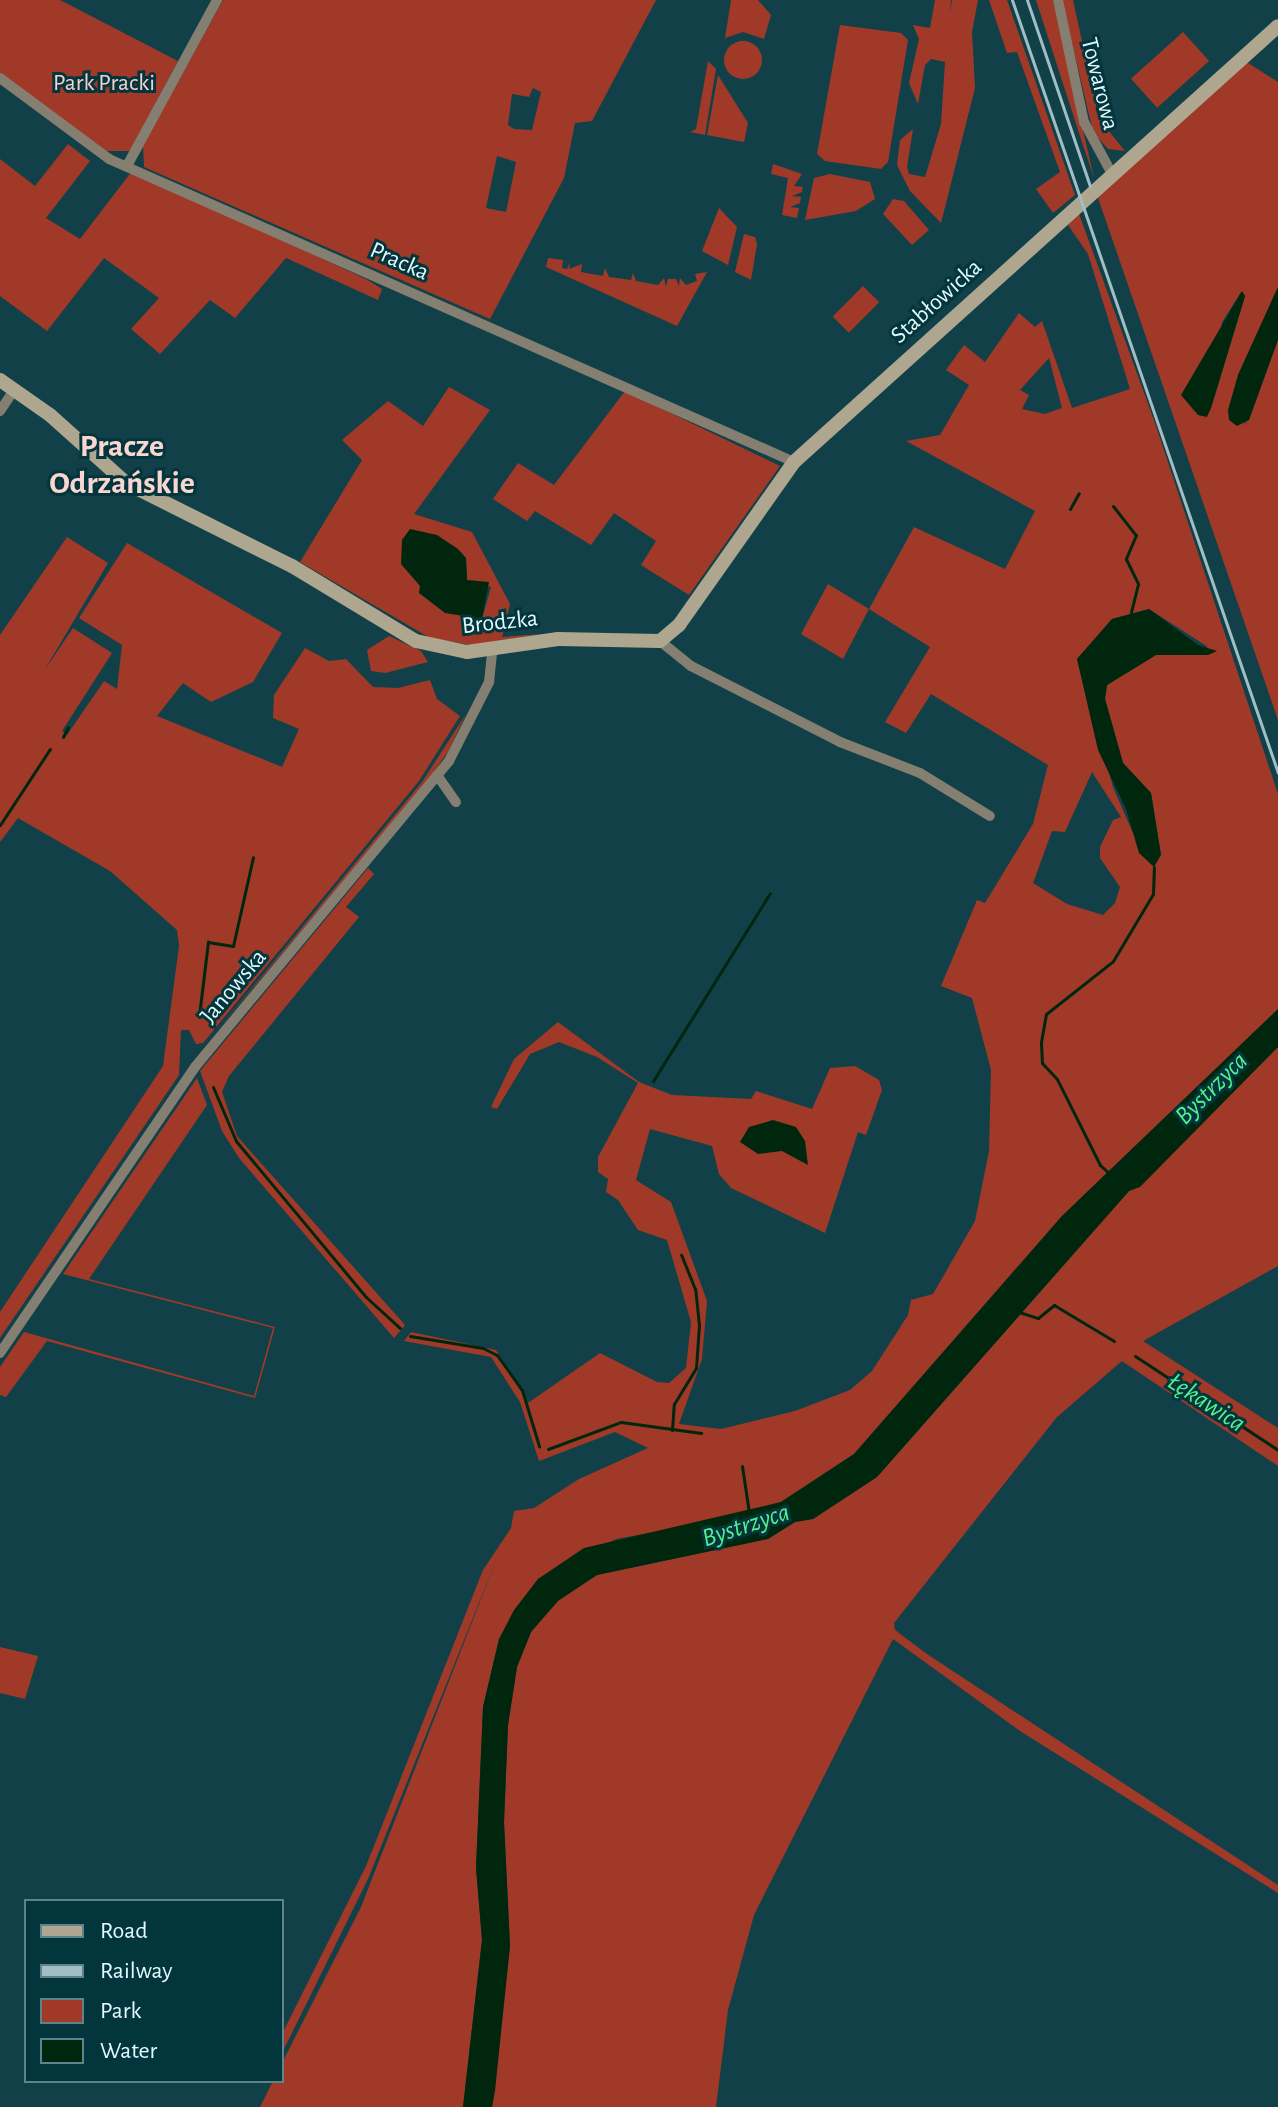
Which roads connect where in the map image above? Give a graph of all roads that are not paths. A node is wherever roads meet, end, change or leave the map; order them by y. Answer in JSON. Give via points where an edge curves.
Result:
{"nodes":[{"id":1,"x":217,"y":0,"type":"edge"},
{"id":2,"x":1058,"y":0,"type":"edge"},
{"id":3,"x":1278,"y":26,"type":"edge"},
{"id":4,"x":0,"y":78,"type":"edge"},
{"id":5,"x":128,"y":164,"type":"junction"},
{"id":6,"x":1112,"y":174,"type":"junction"},
{"id":7,"x":0,"y":380,"type":"edge"},
{"id":8,"x":14,"y":390,"type":"junction"},
{"id":9,"x":0,"y":411,"type":"edge"},
{"id":10,"x":794,"y":462,"type":"junction"},
{"id":11,"x":660,"y":641,"type":"junction"},
{"id":12,"x":492,"y":651,"type":"junction"},
{"id":13,"x":437,"y":775,"type":"junction"},
{"id":14,"x":456,"y":802,"type":"dead end"},
{"id":15,"x":990,"y":816,"type":"dead end"},
{"id":16,"x":0,"y":1353,"type":"edge"}],
"edges":[{"from":1,"to":5,"type":"street"},
{"from":2,"to":6,"type":"street","name":"Towarowa","via":[[1084,122]]},
{"from":3,"to":6,"type":"street","name":"Stabłowicka"},
{"from":4,"to":5,"type":"street","name":"Pracka","via":[[95,151]]},
{"from":5,"to":10,"type":"street","name":"Pracka"},
{"from":6,"to":10,"type":"street","name":"Stabłowicka"},
{"from":7,"to":8,"type":"street","name":"Brodzka"},
{"from":8,"to":9,"type":"street"},
{"from":8,"to":12,"type":"street","name":"Brodzka","via":[[126,483],[292,566],[407,637],[445,649]]},
{"from":10,"to":11,"type":"street","name":"Stabłowicka","via":[[679,625]]},
{"from":11,"to":12,"type":"street","name":"Brodzka","via":[[558,639]]},
{"from":11,"to":15,"type":"street","via":[[691,666],[840,742],[920,773]]},
{"from":12,"to":13,"type":"street","name":"Janowska","via":[[489,682]]},
{"from":13,"to":14,"type":"street"},
{"from":13,"to":16,"type":"street","name":"Janowska","via":[[195,1067]]}]}
